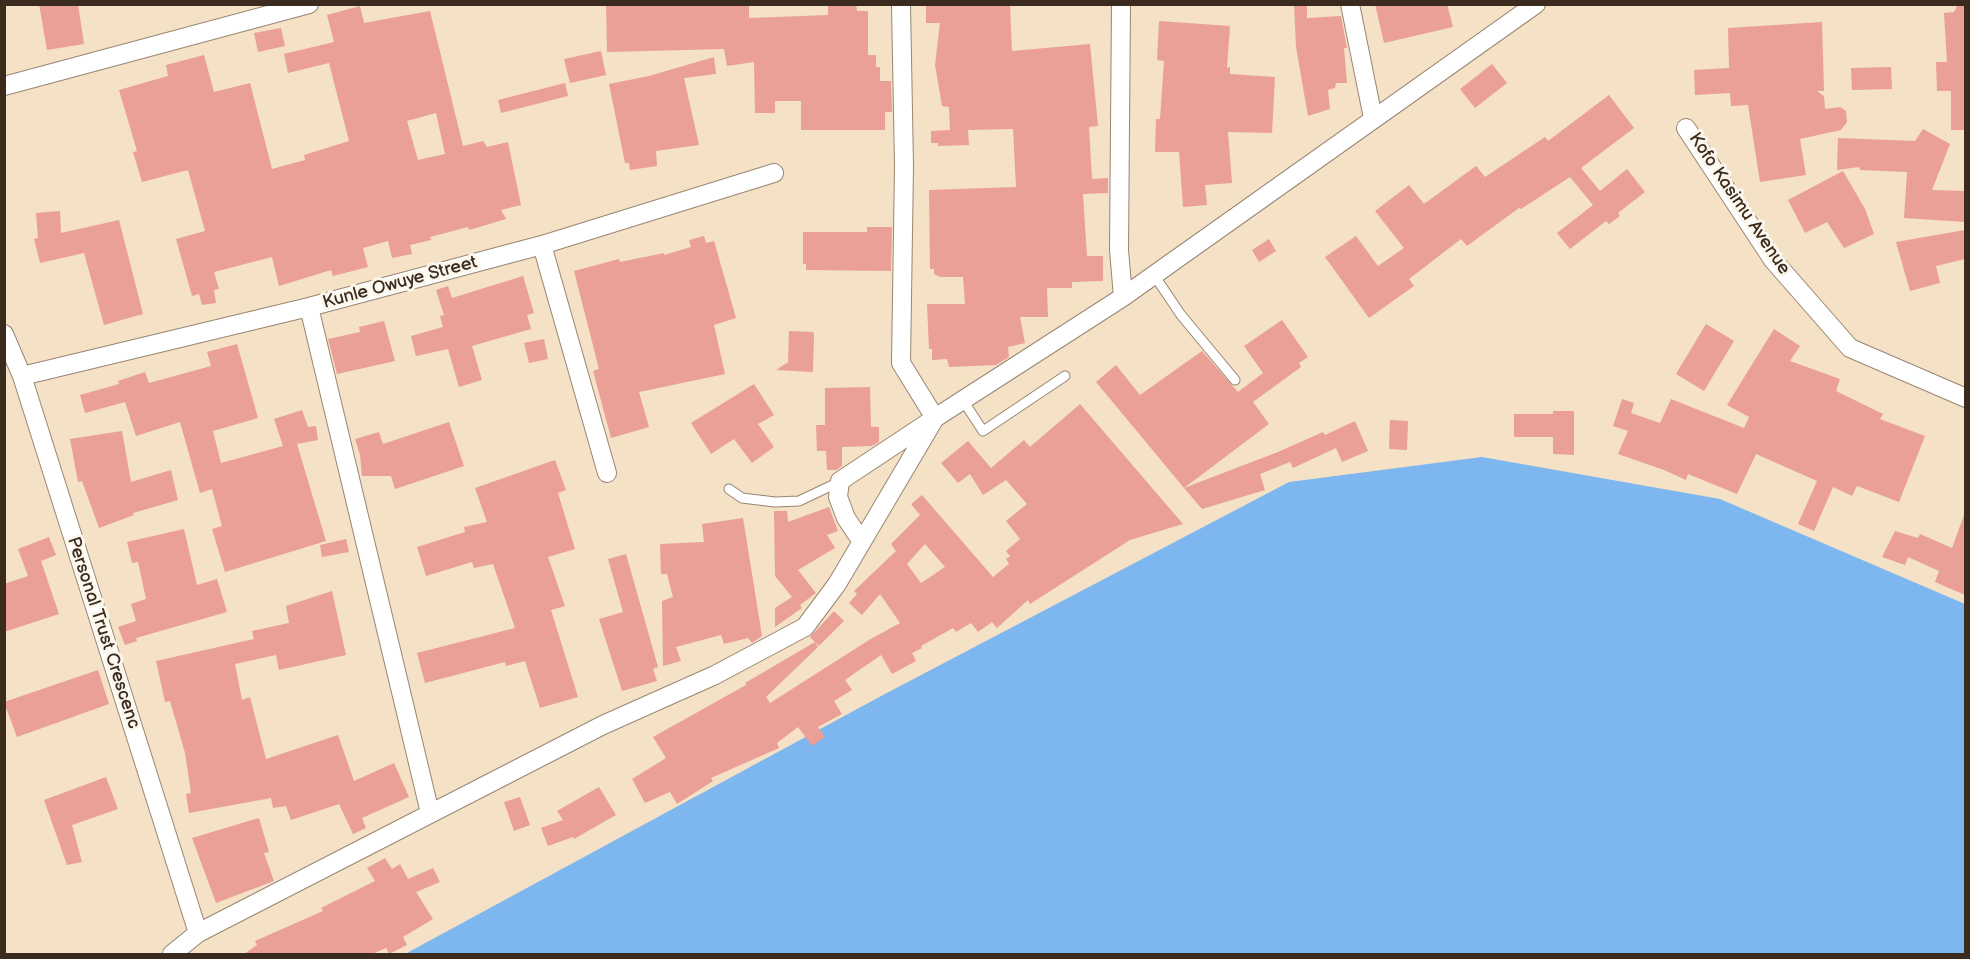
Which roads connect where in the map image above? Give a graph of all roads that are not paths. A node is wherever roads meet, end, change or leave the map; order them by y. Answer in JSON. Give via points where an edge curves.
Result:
{"nodes":[{"id":1,"x":309,"y":4,"type":"edge"},
{"id":2,"x":901,"y":4,"type":"edge"},
{"id":3,"x":1121,"y":4,"type":"edge"},
{"id":4,"x":1350,"y":4,"type":"edge"},
{"id":5,"x":1536,"y":4,"type":"edge"},
{"id":6,"x":4,"y":86,"type":"edge"},
{"id":7,"x":1373,"y":118,"type":"junction"},
{"id":8,"x":1686,"y":128,"type":"dead end"},
{"id":9,"x":774,"y":173,"type":"dead end"},
{"id":10,"x":542,"y":245,"type":"junction"},
{"id":11,"x":1154,"y":275,"type":"junction"},
{"id":12,"x":1123,"y":297,"type":"junction"},
{"id":13,"x":309,"y":307,"type":"junction"},
{"id":14,"x":4,"y":334,"type":"edge"},
{"id":15,"x":22,"y":376,"type":"junction"},
{"id":16,"x":1065,"y":376,"type":"dead end"},
{"id":17,"x":1235,"y":380,"type":"dead end"},
{"id":18,"x":1965,"y":399,"type":"edge"},
{"id":19,"x":964,"y":402,"type":"junction"},
{"id":20,"x":935,"y":418,"type":"junction"},
{"id":21,"x":607,"y":473,"type":"dead end"},
{"id":22,"x":840,"y":481,"type":"junction"},
{"id":23,"x":729,"y":489,"type":"dead end"},
{"id":24,"x":862,"y":542,"type":"junction"},
{"id":25,"x":430,"y":813,"type":"junction"},
{"id":26,"x":198,"y":933,"type":"junction"},
{"id":27,"x":172,"y":954,"type":"edge"}],
"edges":[{"from":1,"to":6,"type":"street"},
{"from":2,"to":20,"type":"street","via":[[901,363]]},
{"from":3,"to":12,"type":"street","via":[[1119,250]]},
{"from":4,"to":7,"type":"street"},
{"from":5,"to":7,"type":"street"},
{"from":7,"to":11,"type":"street"},
{"from":8,"to":18,"type":"street","name":"Kofo Kasimu Avenue","via":[[1773,260],[1850,348]]},
{"from":9,"to":10,"type":"street","name":"Kunle Owuye Street"},
{"from":10,"to":13,"type":"street","name":"Kunle Owuye Street"},
{"from":10,"to":21,"type":"street"},
{"from":11,"to":12,"type":"street"},
{"from":11,"to":17,"type":"lane","via":[[1181,315]]},
{"from":12,"to":19,"type":"street"},
{"from":13,"to":15,"type":"street","name":"Kunle Owuye Street"},
{"from":13,"to":25,"type":"street"},
{"from":14,"to":15,"type":"street","name":"Personal Trust Crescenc"},
{"from":15,"to":26,"type":"street","name":"Personal Trust Crescenc"},
{"from":16,"to":19,"type":"lane","via":[[983,431]]},
{"from":19,"to":20,"type":"street"},
{"from":20,"to":22,"type":"street"},
{"from":20,"to":24,"type":"street"},
{"from":22,"to":23,"type":"lane","via":[[799,501],[742,498]]},
{"from":22,"to":24,"type":"street","via":[[838,497]]},
{"from":24,"to":25,"type":"street","via":[[805,627],[715,675],[603,725]]},
{"from":25,"to":26,"type":"street"},
{"from":26,"to":27,"type":"street"}]}
